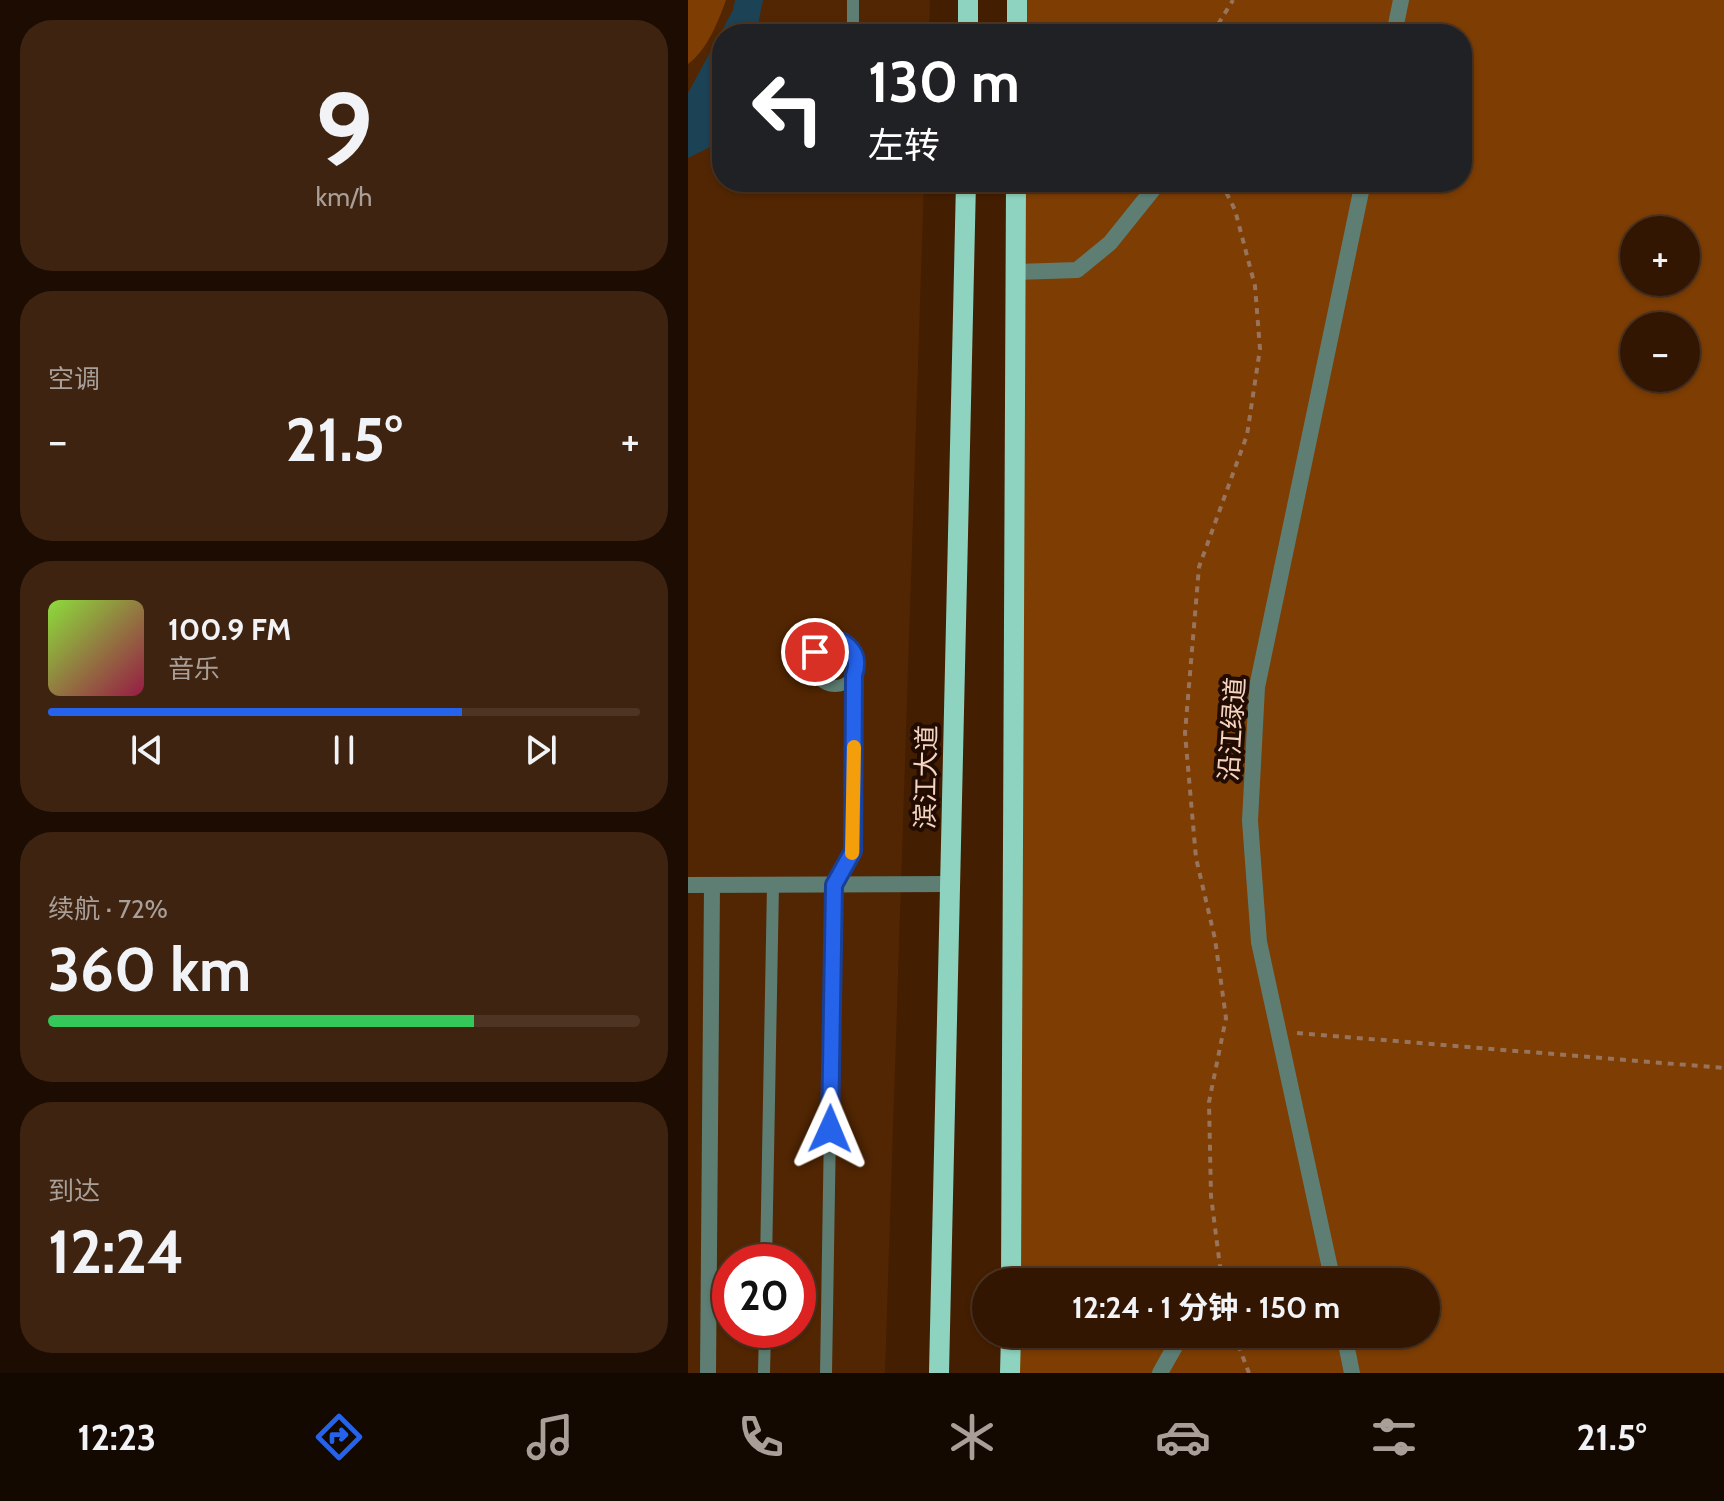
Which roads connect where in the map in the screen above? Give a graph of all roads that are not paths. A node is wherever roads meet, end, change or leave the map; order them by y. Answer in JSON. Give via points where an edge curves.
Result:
{"nodes":[{"id":1,"x":853,"y":0,"type":"edge"},
{"id":2,"x":968,"y":0,"type":"edge"},
{"id":3,"x":1017,"y":0,"type":"edge"},
{"id":4,"x":1401,"y":0,"type":"edge"},
{"id":5,"x":853,"y":24,"type":"edge"},
{"id":6,"x":968,"y":24,"type":"edge"},
{"id":7,"x":1017,"y":24,"type":"edge"},
{"id":8,"x":1396,"y":24,"type":"edge"},
{"id":9,"x":966,"y":192,"type":"edge"},
{"id":10,"x":1016,"y":192,"type":"edge"},
{"id":11,"x":1151,"y":192,"type":"edge"},
{"id":12,"x":1361,"y":192,"type":"edge"},
{"id":13,"x":1016,"y":272,"type":"junction"},
{"id":14,"x":854,"y":675,"type":"dead end"},
{"id":15,"x":950,"y":884,"type":"junction"},
{"id":16,"x":688,"y":885,"type":"edge"},
{"id":17,"x":712,"y":885,"type":"junction"},
{"id":18,"x":773,"y":885,"type":"junction"},
{"id":19,"x":834,"y":885,"type":"junction"},
{"id":20,"x":766,"y":1244,"type":"edge"},
{"id":21,"x":1011,"y":1268,"type":"edge"},
{"id":22,"x":1330,"y":1268,"type":"edge"},
{"id":23,"x":765,"y":1348,"type":"edge"},
{"id":24,"x":1011,"y":1348,"type":"edge"},
{"id":25,"x":1174,"y":1348,"type":"edge"},
{"id":26,"x":1347,"y":1348,"type":"edge"},
{"id":27,"x":708,"y":1373,"type":"edge"},
{"id":28,"x":764,"y":1373,"type":"edge"},
{"id":29,"x":826,"y":1373,"type":"edge"},
{"id":30,"x":939,"y":1373,"type":"edge"},
{"id":31,"x":1010,"y":1373,"type":"edge"},
{"id":32,"x":1160,"y":1373,"type":"edge"},
{"id":33,"x":1352,"y":1373,"type":"edge"}],
"edges":[{"from":1,"to":5,"type":"lane"},
{"from":2,"to":6,"type":"main road"},
{"from":3,"to":7,"type":"main road"},
{"from":4,"to":8,"type":"street"},
{"from":9,"to":15,"type":"main road","name":"滨江大道"},
{"from":10,"to":13,"type":"main road"},
{"from":11,"to":13,"type":"street","via":[[1110,243],[1077,270]]},
{"from":12,"to":22,"type":"street","name":"沿江绿道","via":[[1257,687],[1250,821],[1259,942]]},
{"from":13,"to":21,"type":"main road"},
{"from":14,"to":19,"type":"lane","via":[[853,851]]},
{"from":15,"to":19,"type":"street"},
{"from":15,"to":30,"type":"main road","name":"滨江大道"},
{"from":16,"to":17,"type":"street"},
{"from":17,"to":18,"type":"street"},
{"from":17,"to":27,"type":"street"},
{"from":18,"to":19,"type":"street"},
{"from":18,"to":20,"type":"lane"},
{"from":19,"to":29,"type":"lane"},
{"from":23,"to":28,"type":"lane"},
{"from":24,"to":31,"type":"main road"},
{"from":25,"to":32,"type":"street"},
{"from":26,"to":33,"type":"street"}]}
